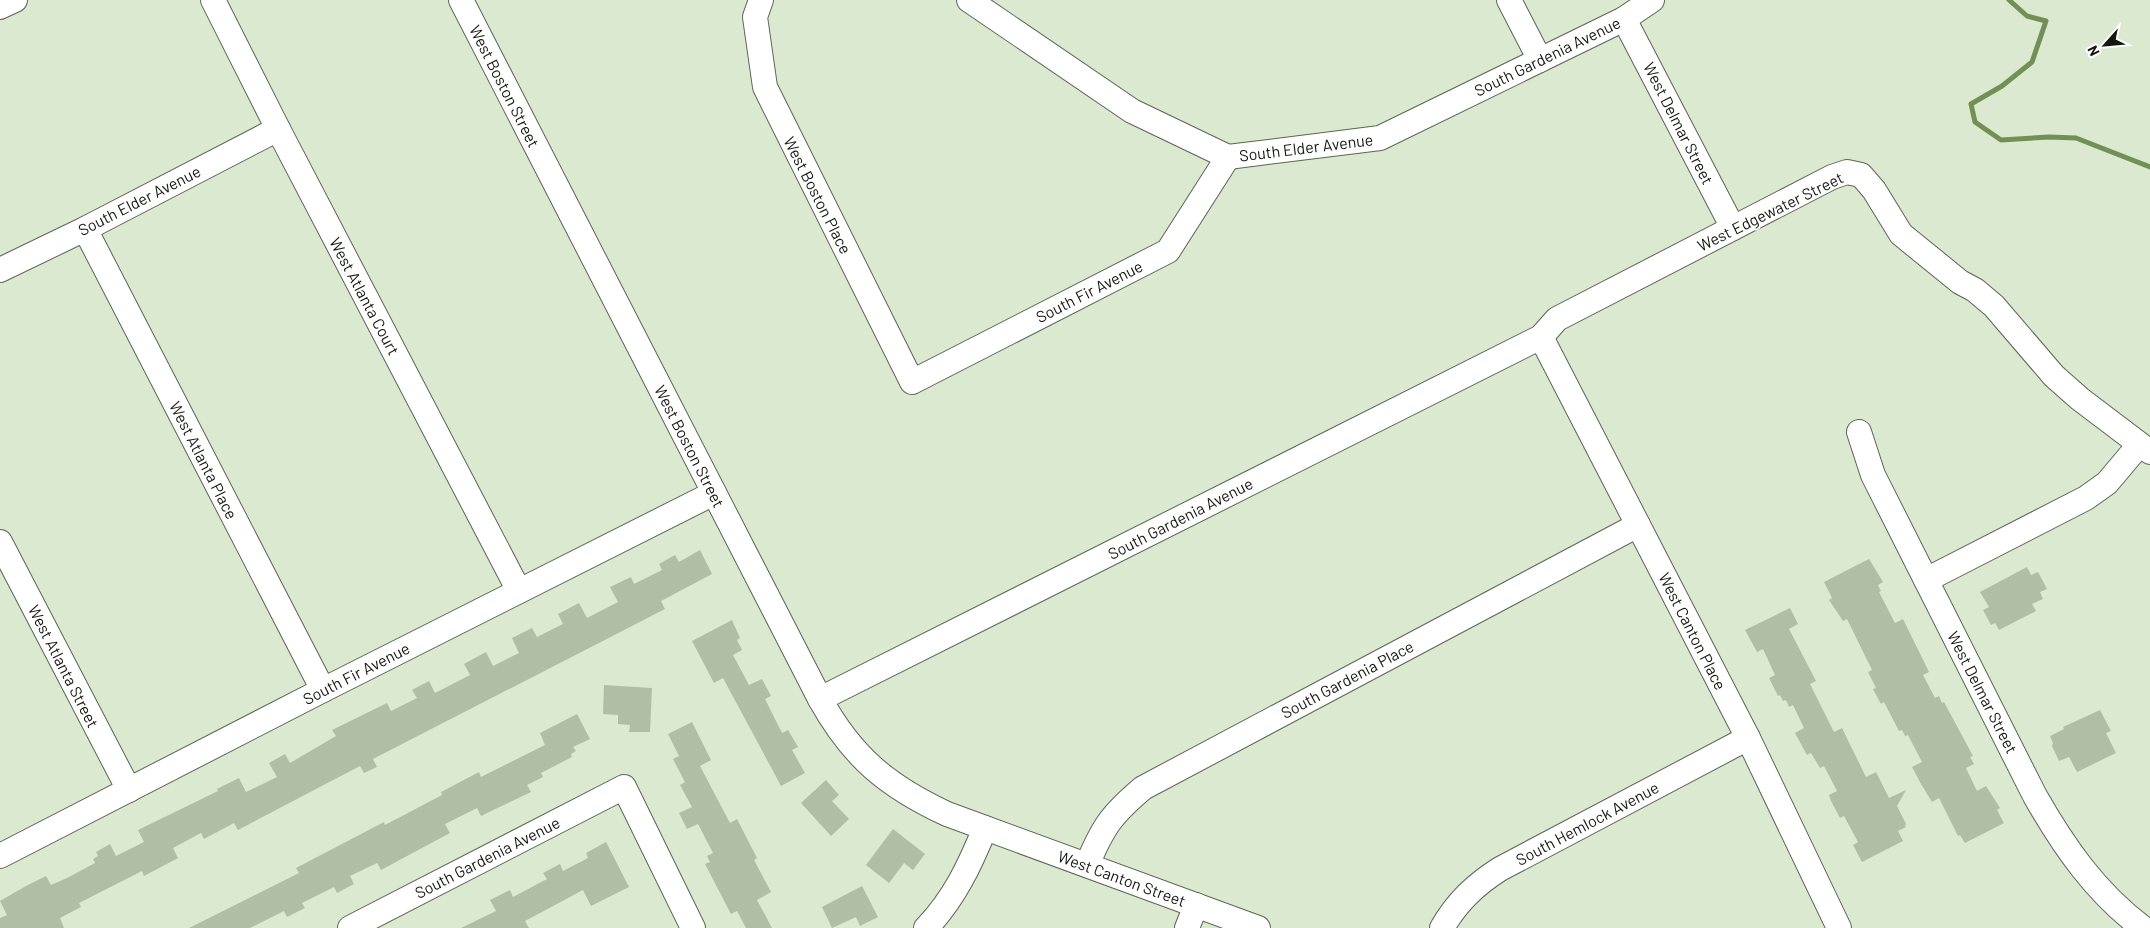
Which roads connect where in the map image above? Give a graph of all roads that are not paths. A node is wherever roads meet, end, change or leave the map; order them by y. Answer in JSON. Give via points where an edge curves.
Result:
{"nodes":[{"id":1,"x":15,"y":0,"type":"edge"},
{"id":2,"x":213,"y":0,"type":"edge"},
{"id":3,"x":461,"y":0,"type":"edge"},
{"id":4,"x":761,"y":0,"type":"edge"},
{"id":5,"x":970,"y":0,"type":"edge"},
{"id":6,"x":1509,"y":0,"type":"edge"},
{"id":7,"x":1652,"y":0,"type":"edge"},
{"id":8,"x":0,"y":8,"type":"edge"},
{"id":9,"x":1624,"y":19,"type":"junction"},
{"id":10,"x":1540,"y":60,"type":"junction"},
{"id":11,"x":1467,"y":96,"type":"joint"},
{"id":12,"x":278,"y":129,"type":"junction"},
{"id":13,"x":1228,"y":157,"type":"junction"},
{"id":14,"x":1733,"y":228,"type":"junction"},
{"id":15,"x":85,"y":229,"type":"junction"},
{"id":16,"x":0,"y":270,"type":"edge"},
{"id":17,"x":1540,"y":338,"type":"junction"},
{"id":18,"x":912,"y":382,"type":"joint"},
{"id":19,"x":1860,"y":432,"type":"dead end"},
{"id":20,"x":2145,"y":448,"type":"edge"},
{"id":21,"x":714,"y":493,"type":"junction"},
{"id":22,"x":1638,"y":525,"type":"junction"},
{"id":23,"x":0,"y":542,"type":"edge"},
{"id":24,"x":1926,"y":580,"type":"junction"},
{"id":25,"x":520,"y":591,"type":"junction"},
{"id":26,"x":323,"y":690,"type":"junction"},
{"id":27,"x":820,"y":699,"type":"junction"},
{"id":28,"x":1748,"y":738,"type":"junction"},
{"id":29,"x":129,"y":790,"type":"junction"},
{"id":30,"x":985,"y":828,"type":"junction"},
{"id":31,"x":0,"y":856,"type":"edge"},
{"id":32,"x":1087,"y":865,"type":"junction"},
{"id":33,"x":1196,"y":905,"type":"junction"},
{"id":34,"x":350,"y":928,"type":"edge"},
{"id":35,"x":693,"y":928,"type":"edge"},
{"id":36,"x":926,"y":928,"type":"edge"},
{"id":37,"x":1187,"y":928,"type":"edge"},
{"id":38,"x":1258,"y":928,"type":"edge"},
{"id":39,"x":1442,"y":928,"type":"edge"},
{"id":40,"x":1839,"y":928,"type":"edge"},
{"id":41,"x":2143,"y":928,"type":"edge"}],
"edges":[{"from":1,"to":8,"type":"street"},
{"from":2,"to":12,"type":"street","name":"West Atlanta Court"},
{"from":3,"to":21,"type":"street","name":"West Boston Street"},
{"from":4,"to":18,"type":"street","name":"West Boston Place","via":[[755,17],[765,88]]},
{"from":5,"to":13,"type":"street","name":"South Elder Avenue","via":[[1132,111]]},
{"from":6,"to":10,"type":"street"},
{"from":7,"to":9,"type":"street","name":"South Gardenia Avenue"},
{"from":9,"to":10,"type":"street","name":"South Gardenia Avenue"},
{"from":9,"to":14,"type":"street","name":"West Delmar Street"},
{"from":10,"to":11,"type":"street","name":"South Gardenia Avenue"},
{"from":11,"to":13,"type":"street","name":"South Elder Avenue","via":[[1380,138]]},
{"from":12,"to":15,"type":"street","name":"South Elder Avenue"},
{"from":12,"to":25,"type":"street","name":"West Atlanta Court"},
{"from":13,"to":18,"type":"street","name":"South Fir Avenue","via":[[1168,251]]},
{"from":14,"to":17,"type":"street","name":"West Edgewater Street","via":[[1557,319]]},
{"from":14,"to":20,"type":"street","name":"West Edgewater Street","via":[[1832,177],[1847,172],[1861,175],[1901,234],[1994,306],[2054,376]]},
{"from":15,"to":16,"type":"street","name":"South Elder Avenue"},
{"from":15,"to":26,"type":"street","name":"West Atlanta Place"},
{"from":17,"to":22,"type":"street","name":"West Canton Place"},
{"from":17,"to":27,"type":"street","name":"South Gardenia Avenue"},
{"from":19,"to":24,"type":"street","name":"West Delmar Street","via":[[1873,476]]},
{"from":20,"to":24,"type":"street","via":[[2086,498]]},
{"from":21,"to":25,"type":"street","name":"South Fir Avenue"},
{"from":21,"to":27,"type":"street","name":"West Boston Street"},
{"from":22,"to":28,"type":"street","name":"West Canton Place"},
{"from":22,"to":32,"type":"street","name":"South Gardenia Place","via":[[1143,788],[1108,821]]},
{"from":23,"to":29,"type":"street","name":"West Atlanta Street"},
{"from":24,"to":41,"type":"street","name":"West Delmar Street","via":[[2057,834],[2099,890]]},
{"from":25,"to":26,"type":"street","name":"South Fir Avenue"},
{"from":26,"to":29,"type":"street","name":"South Fir Avenue"},
{"from":27,"to":30,"type":"street","name":"West Boston Street","via":[[848,744],[877,772],[914,799]]},
{"from":28,"to":39,"type":"street","name":"South Hemlock Avenue","via":[[1500,869],[1462,898]]},
{"from":28,"to":40,"type":"street","name":"West Canton Place"},
{"from":29,"to":31,"type":"street","name":"South Fir Avenue"},
{"from":30,"to":32,"type":"street","name":"West Canton Street"},
{"from":30,"to":36,"type":"street","via":[[960,885]]},
{"from":32,"to":33,"type":"street","name":"West Canton Street"},
{"from":33,"to":37,"type":"street"},
{"from":33,"to":38,"type":"street","name":"West Canton Street"},
{"from":34,"to":35,"type":"street","name":"South Gardenia Avenue","via":[[624,787]]}]}
